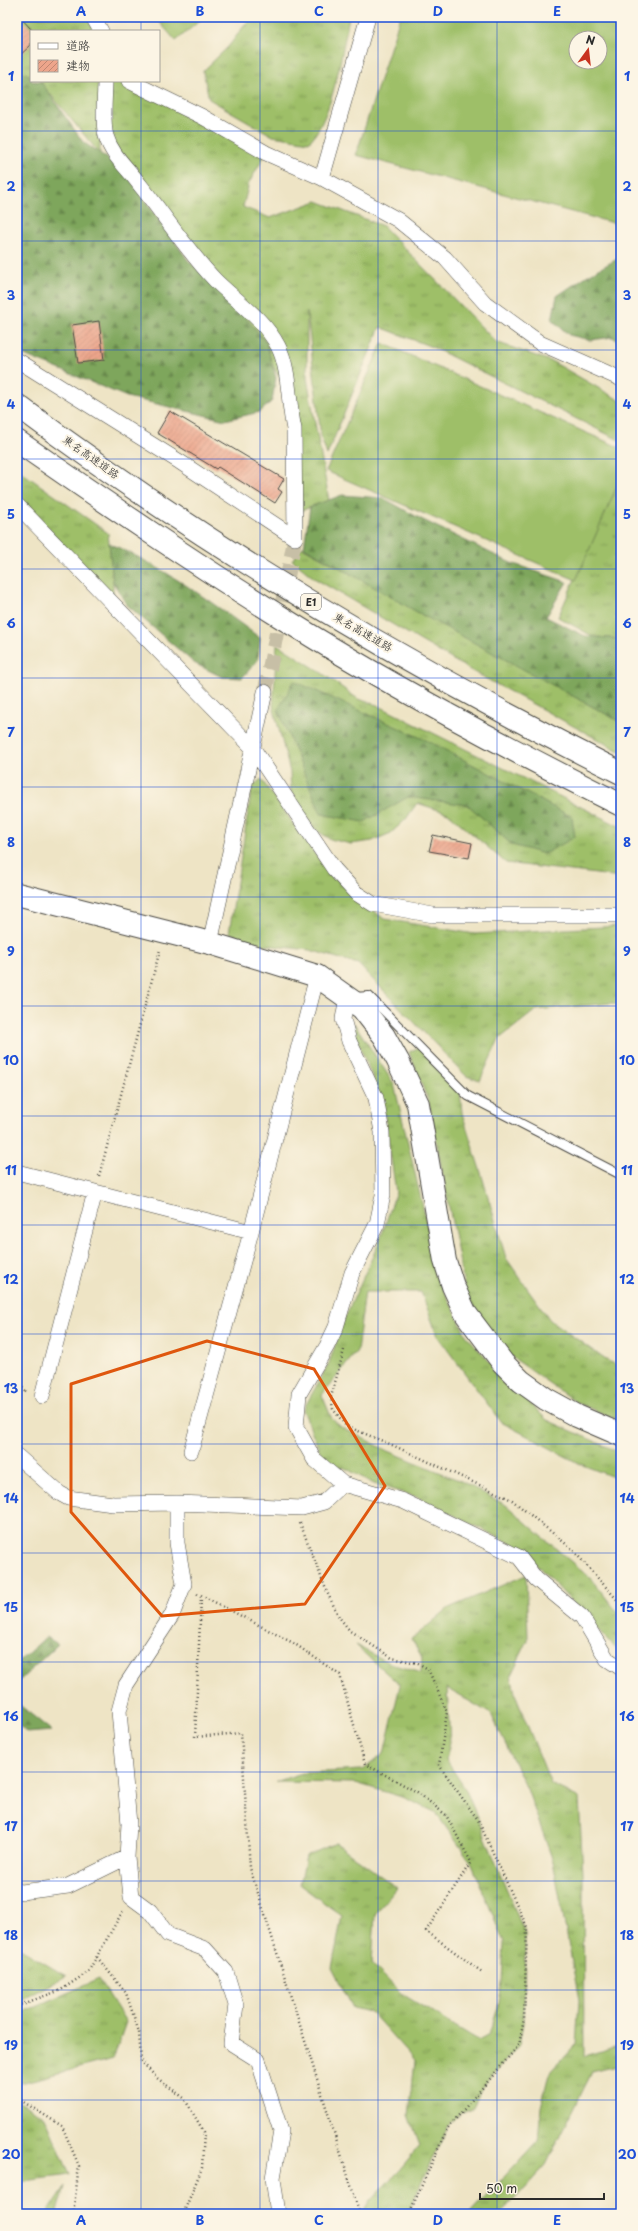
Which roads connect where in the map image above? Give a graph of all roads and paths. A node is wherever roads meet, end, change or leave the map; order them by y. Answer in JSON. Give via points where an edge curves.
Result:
{"nodes":[{"id":1,"x":93,"y":17,"type":"edge"},
{"id":2,"x":368,"y":17,"type":"edge"},
{"id":3,"x":100,"y":30,"type":"edge"},
{"id":4,"x":105,"y":82,"type":"edge"},
{"id":5,"x":131,"y":82,"type":"edge"},
{"id":6,"x":322,"y":178,"type":"junction"},
{"id":7,"x":17,"y":360,"type":"edge"},
{"id":8,"x":621,"y":379,"type":"edge"},
{"id":9,"x":17,"y":405,"type":"edge"},
{"id":10,"x":17,"y":441,"type":"edge"},
{"id":11,"x":17,"y":506,"type":"edge"},
{"id":12,"x":265,"y":692,"type":"tunnel mouth"},
{"id":13,"x":252,"y":747,"type":"junction"},
{"id":14,"x":621,"y":773,"type":"edge"},
{"id":15,"x":621,"y":806,"type":"edge"},
{"id":16,"x":17,"y":894,"type":"edge"},
{"id":17,"x":621,"y":915,"type":"edge"},
{"id":18,"x":165,"y":932,"type":"junction"},
{"id":19,"x":210,"y":943,"type":"junction"},
{"id":20,"x":317,"y":976,"type":"junction"},
{"id":21,"x":347,"y":997,"type":"junction"},
{"id":22,"x":17,"y":1172,"type":"edge"},
{"id":23,"x":621,"y":1175,"type":"edge"},
{"id":24,"x":94,"y":1192,"type":"junction"},
{"id":25,"x":251,"y":1232,"type":"junction"},
{"id":26,"x":346,"y":1342,"type":"dead end"},
{"id":27,"x":42,"y":1396,"type":"dead end"},
{"id":28,"x":621,"y":1435,"type":"edge"},
{"id":29,"x":191,"y":1451,"type":"dead end"},
{"id":30,"x":17,"y":1456,"type":"edge"},
{"id":31,"x":343,"y":1484,"type":"junction"},
{"id":32,"x":176,"y":1503,"type":"junction"},
{"id":33,"x":294,"y":1508,"type":"junction"},
{"id":34,"x":621,"y":1604,"type":"edge"},
{"id":35,"x":621,"y":1668,"type":"edge"},
{"id":36,"x":127,"y":1857,"type":"junction"},
{"id":37,"x":17,"y":1891,"type":"edge"},
{"id":38,"x":132,"y":1897,"type":"junction"},
{"id":39,"x":97,"y":1957,"type":"junction"},
{"id":40,"x":482,"y":1972,"type":"dead end"},
{"id":41,"x":17,"y":2006,"type":"edge"},
{"id":42,"x":17,"y":2098,"type":"edge"},
{"id":43,"x":364,"y":2211,"type":"dead end"},
{"id":44,"x":73,"y":2214,"type":"edge"},
{"id":45,"x":184,"y":2214,"type":"edge"},
{"id":46,"x":278,"y":2214,"type":"edge"},
{"id":47,"x":361,"y":2214,"type":"edge"},
{"id":48,"x":409,"y":2214,"type":"edge"}],
"edges":[{"from":1,"to":3,"type":"street"},
{"from":2,"to":6,"type":"street"},
{"from":4,"to":7,"type":"street","via":[[105,134],[119,161],[140,184],[181,241],[216,280],[254,314],[278,346],[288,384],[294,428],[295,538]]},
{"from":5,"to":6,"type":"street","via":[[203,117],[266,153]]},
{"from":6,"to":8,"type":"street","via":[[398,220],[445,258],[485,303],[540,343]]},
{"from":9,"to":14,"type":"main road","name":"東名高速道路","number":"E1","via":[[177,517],[308,600],[441,678]]},
{"from":10,"to":15,"type":"main road","via":[[161,541],[293,625],[427,703]]},
{"from":11,"to":13,"type":"street"},
{"from":12,"to":13,"type":"street"},
{"from":13,"to":17,"type":"street","via":[[334,869],[356,893],[373,904],[433,916]]},
{"from":13,"to":19,"type":"street"},
{"from":16,"to":18,"type":"main road"},
{"from":18,"to":19,"type":"main road"},
{"from":18,"to":24,"type":"path"},
{"from":19,"to":20,"type":"main road"},
{"from":20,"to":21,"type":"main road"},
{"from":20,"to":25,"type":"street"},
{"from":21,"to":23,"type":"lane","via":[[369,996],[468,1096]]},
{"from":21,"to":28,"type":"main road","via":[[362,1008],[384,1036],[418,1104],[445,1261],[466,1314],[503,1363],[521,1381],[546,1399],[577,1416]]},
{"from":21,"to":31,"type":"street","via":[[343,1019],[347,1033],[376,1098],[382,1132],[383,1196],[377,1224],[352,1273],[336,1327],[299,1394],[296,1427],[314,1459]]},
{"from":22,"to":24,"type":"street"},
{"from":24,"to":25,"type":"street"},
{"from":24,"to":27,"type":"street"},
{"from":25,"to":29,"type":"street"},
{"from":26,"to":34,"type":"path","via":[[331,1397],[333,1408],[346,1426],[512,1500],[571,1548]]},
{"from":30,"to":32,"type":"street","via":[[68,1498],[112,1504]]},
{"from":31,"to":33,"type":"street","via":[[324,1502]]},
{"from":31,"to":35,"type":"street","via":[[403,1501],[519,1557],[536,1579],[582,1617],[607,1659]]},
{"from":32,"to":33,"type":"street"},
{"from":32,"to":36,"type":"street","via":[[177,1543],[184,1584],[172,1615],[126,1685],[119,1711],[129,1824]]},
{"from":33,"to":48,"type":"path","via":[[327,1592],[339,1617],[350,1631],[392,1658],[418,1663],[428,1668],[447,1712],[439,1764],[478,1820],[527,1927],[524,2019],[519,2045],[447,2129]]},
{"from":36,"to":37,"type":"street","via":[[68,1886]]},
{"from":36,"to":38,"type":"street"},
{"from":38,"to":39,"type":"path"},
{"from":38,"to":46,"type":"street","via":[[150,1911],[168,1935],[204,1949],[226,1972],[236,2005],[231,2043],[258,2060],[281,2131],[272,2178]]},
{"from":39,"to":41,"type":"path","via":[[88,1972],[62,1990]]},
{"from":39,"to":45,"type":"path","via":[[126,1993],[139,2032],[141,2061],[157,2078],[184,2098],[204,2132],[202,2168]]},
{"from":40,"to":47,"type":"path","via":[[426,1931],[471,1862],[446,1815],[417,1792],[365,1764],[340,1674],[295,1644],[196,1593],[201,1597],[195,1737],[241,1733],[250,1868]]},
{"from":42,"to":44,"type":"path","via":[[62,2126],[79,2166]]},
{"from":43,"to":47,"type":"path"}]}
